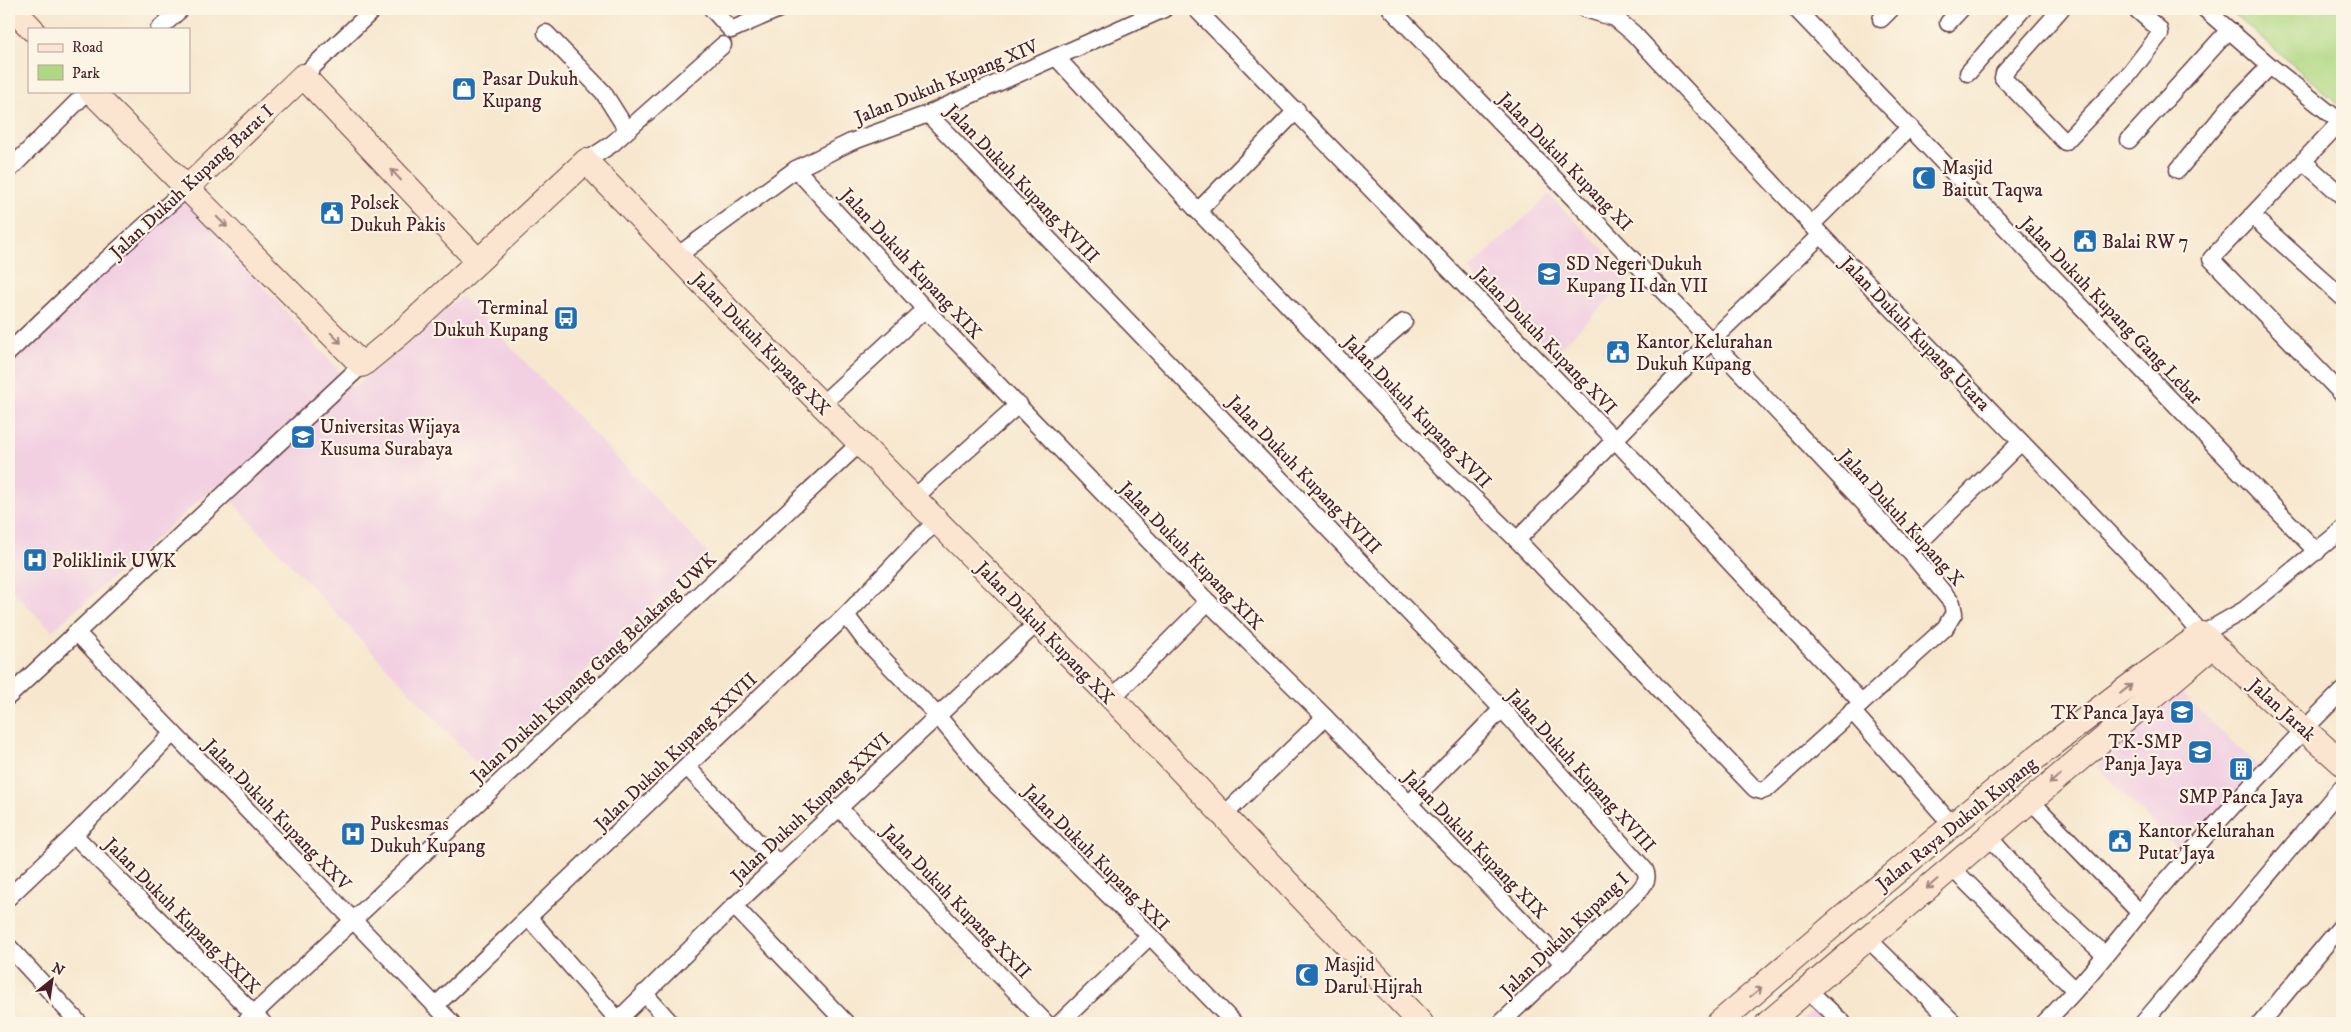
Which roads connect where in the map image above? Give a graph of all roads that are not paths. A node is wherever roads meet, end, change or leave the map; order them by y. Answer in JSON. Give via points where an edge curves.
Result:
{"nodes":[{"id":1,"x":13,"y":9,"type":"edge"},
{"id":2,"x":181,"y":9,"type":"edge"},
{"id":3,"x":374,"y":9,"type":"edge"},
{"id":4,"x":779,"y":9,"type":"edge"},
{"id":5,"x":1164,"y":9,"type":"edge"},
{"id":6,"x":1196,"y":9,"type":"edge"},
{"id":7,"x":1391,"y":9,"type":"edge"},
{"id":8,"x":1585,"y":9,"type":"edge"},
{"id":9,"x":1796,"y":9,"type":"edge"},
{"id":10,"x":1961,"y":9,"type":"edge"},
{"id":11,"x":2023,"y":9,"type":"edge"},
{"id":12,"x":2061,"y":9,"type":"edge"},
{"id":13,"x":2136,"y":9,"type":"edge"},
{"id":14,"x":2205,"y":9,"type":"edge"},
{"id":15,"x":715,"y":10,"type":"edge"},
{"id":16,"x":1613,"y":14,"type":"edge"},
{"id":17,"x":1948,"y":23,"type":"dead end"},
{"id":18,"x":31,"y":28,"type":"edge"},
{"id":19,"x":160,"y":28,"type":"edge"},
{"id":20,"x":2229,"y":30,"type":"junction"},
{"id":21,"x":546,"y":33,"type":"dead end"},
{"id":22,"x":723,"y":45,"type":"dead end"},
{"id":23,"x":1056,"y":58,"type":"junction"},
{"id":24,"x":2270,"y":66,"type":"junction"},
{"id":25,"x":1968,"y":73,"type":"dead end"},
{"id":26,"x":303,"y":76,"type":"junction"},
{"id":27,"x":89,"y":92,"type":"edge"},
{"id":28,"x":91,"y":92,"type":"edge"},
{"id":29,"x":1297,"y":110,"type":"junction"},
{"id":30,"x":928,"y":114,"type":"junction"},
{"id":31,"x":2341,"y":122,"type":"edge"},
{"id":32,"x":1910,"y":127,"type":"junction"},
{"id":33,"x":627,"y":130,"type":"junction"},
{"id":34,"x":2129,"y":140,"type":"dead end"},
{"id":35,"x":586,"y":161,"type":"junction"},
{"id":36,"x":2303,"y":161,"type":"junction"},
{"id":37,"x":796,"y":169,"type":"junction"},
{"id":38,"x":9,"y":170,"type":"edge"},
{"id":39,"x":2178,"y":170,"type":"dead end"},
{"id":40,"x":187,"y":188,"type":"junction"},
{"id":41,"x":2342,"y":196,"type":"edge"},
{"id":42,"x":1198,"y":211,"type":"junction"},
{"id":43,"x":2252,"y":216,"type":"junction"},
{"id":44,"x":1817,"y":230,"type":"junction"},
{"id":45,"x":678,"y":256,"type":"junction"},
{"id":46,"x":478,"y":261,"type":"junction"},
{"id":47,"x":2342,"y":297,"type":"edge"},
{"id":48,"x":925,"y":308,"type":"junction"},
{"id":49,"x":1404,"y":322,"type":"dead end"},
{"id":50,"x":1711,"y":341,"type":"junction"},
{"id":51,"x":9,"y":352,"type":"edge"},
{"id":52,"x":362,"y":365,"type":"junction"},
{"id":53,"x":1350,"y":369,"type":"junction"},
{"id":54,"x":2342,"y":394,"type":"edge"},
{"id":55,"x":822,"y":404,"type":"junction"},
{"id":56,"x":1019,"y":404,"type":"junction"},
{"id":57,"x":1615,"y":440,"type":"junction"},
{"id":58,"x":2021,"y":442,"type":"junction"},
{"id":59,"x":860,"y":443,"type":"junction"},
{"id":60,"x":915,"y":497,"type":"junction"},
{"id":61,"x":939,"y":521,"type":"junction"},
{"id":62,"x":2342,"y":530,"type":"edge"},
{"id":63,"x":1517,"y":540,"type":"junction"},
{"id":64,"x":1910,"y":552,"type":"junction"},
{"id":65,"x":2316,"y":552,"type":"junction"},
{"id":66,"x":1208,"y":602,"type":"junction"},
{"id":67,"x":846,"y":616,"type":"junction"},
{"id":68,"x":1036,"y":624,"type":"junction"},
{"id":69,"x":76,"y":632,"type":"junction"},
{"id":70,"x":2213,"y":645,"type":"junction"},
{"id":71,"x":2342,"y":691,"type":"edge"},
{"id":72,"x":9,"y":696,"type":"edge"},
{"id":73,"x":1112,"y":698,"type":"junction"},
{"id":74,"x":1857,"y":707,"type":"junction"},
{"id":75,"x":1502,"y":709,"type":"junction"},
{"id":76,"x":937,"y":715,"type":"junction"},
{"id":77,"x":1325,"y":717,"type":"junction"},
{"id":78,"x":2305,"y":729,"type":"junction"},
{"id":79,"x":173,"y":733,"type":"junction"},
{"id":80,"x":2068,"y":733,"type":"junction"},
{"id":81,"x":2086,"y":753,"type":"junction"},
{"id":82,"x":2342,"y":763,"type":"edge"},
{"id":83,"x":687,"y":767,"type":"junction"},
{"id":84,"x":2342,"y":787,"type":"edge"},
{"id":85,"x":1755,"y":789,"type":"joint"},
{"id":86,"x":2030,"y":800,"type":"junction"},
{"id":87,"x":1409,"y":804,"type":"junction"},
{"id":88,"x":838,"y":807,"type":"junction"},
{"id":89,"x":1222,"y":816,"type":"junction"},
{"id":90,"x":1953,"y":826,"type":"junction"},
{"id":91,"x":74,"y":835,"type":"junction"},
{"id":92,"x":1988,"y":835,"type":"junction"},
{"id":93,"x":779,"y":865,"type":"junction"},
{"id":94,"x":1952,"y":867,"type":"junction"},
{"id":95,"x":1644,"y":870,"type":"joint"},
{"id":96,"x":9,"y":897,"type":"edge"},
{"id":97,"x":734,"y":906,"type":"junction"},
{"id":98,"x":2140,"y":913,"type":"junction"},
{"id":99,"x":529,"y":918,"type":"junction"},
{"id":100,"x":353,"y":920,"type":"junction"},
{"id":101,"x":2342,"y":925,"type":"edge"},
{"id":102,"x":1150,"y":936,"type":"junction"},
{"id":103,"x":1868,"y":940,"type":"junction"},
{"id":104,"x":9,"y":947,"type":"edge"},
{"id":105,"x":2105,"y":955,"type":"junction"},
{"id":106,"x":1564,"y":964,"type":"junction"},
{"id":107,"x":1807,"y":989,"type":"junction"},
{"id":108,"x":2075,"y":990,"type":"junction"},
{"id":109,"x":644,"y":993,"type":"junction"},
{"id":110,"x":435,"y":1006,"type":"junction"},
{"id":111,"x":254,"y":1020,"type":"edge"},
{"id":112,"x":616,"y":1022,"type":"edge"},
{"id":113,"x":79,"y":1023,"type":"edge"},
{"id":114,"x":452,"y":1023,"type":"edge"},
{"id":115,"x":671,"y":1023,"type":"edge"},
{"id":116,"x":846,"y":1023,"type":"edge"},
{"id":117,"x":1046,"y":1023,"type":"edge"},
{"id":118,"x":1060,"y":1023,"type":"edge"},
{"id":119,"x":1234,"y":1023,"type":"edge"},
{"id":120,"x":1421,"y":1023,"type":"edge"},
{"id":121,"x":1501,"y":1023,"type":"edge"},
{"id":122,"x":1719,"y":1023,"type":"edge"},
{"id":123,"x":1768,"y":1023,"type":"edge"},
{"id":124,"x":1843,"y":1023,"type":"edge"},
{"id":125,"x":1954,"y":1023,"type":"edge"},
{"id":126,"x":2044,"y":1023,"type":"edge"},
{"id":127,"x":2144,"y":1023,"type":"edge"},
{"id":128,"x":2261,"y":1023,"type":"edge"}],
"edges":[{"from":1,"to":18,"type":"street"},
{"from":2,"to":19,"type":"street"},
{"from":3,"to":26,"type":"street","name":"Jalan Dukuh Kupang Barat I"},
{"from":4,"to":15,"type":"street","via":[[731,30]]},
{"from":5,"to":23,"type":"street","name":"Jalan Dukuh Kupang XIV"},
{"from":6,"to":29,"type":"street","name":"Jalan Dukuh Kupang XVI"},
{"from":7,"to":50,"type":"street","name":"Jalan Dukuh Kupang XI"},
{"from":8,"to":16,"type":"street"},
{"from":9,"to":32,"type":"street","name":"Jalan Dukuh Kupang Gang Lebar"},
{"from":10,"to":17,"type":"street"},
{"from":11,"to":25,"type":"street"},
{"from":12,"to":13,"type":"street","via":[[2003,78],[2065,142],[2126,78],[2160,34],[2159,28]]},
{"from":14,"to":20,"type":"street"},
{"from":16,"to":44,"type":"street","name":"Jalan Dukuh Kupang Utara"},
{"from":20,"to":24,"type":"street"},
{"from":20,"to":34,"type":"street"},
{"from":21,"to":33,"type":"street","via":[[603,92]]},
{"from":22,"to":33,"type":"street"},
{"from":23,"to":30,"type":"street","name":"Jalan Dukuh Kupang XIV"},
{"from":23,"to":42,"type":"street","name":"Jalan Dukuh Kupang XVII"},
{"from":24,"to":31,"type":"street"},
{"from":24,"to":39,"type":"street","via":[[2228,109]]},
{"from":26,"to":40,"type":"street","name":"Jalan Dukuh Kupang Barat I"},
{"from":46,"to":26,"type":"street","one_way":true},
{"from":27,"to":38,"type":"street"},
{"from":28,"to":40,"type":"street"},
{"from":29,"to":42,"type":"street"},
{"from":29,"to":57,"type":"street","name":"Jalan Dukuh Kupang XVI"},
{"from":30,"to":37,"type":"street","name":"Jalan Dukuh Kupang XIV","via":[[851,142]]},
{"from":30,"to":75,"type":"street","name":"Jalan Dukuh Kupang XVIII"},
{"from":31,"to":36,"type":"street"},
{"from":32,"to":44,"type":"street"},
{"from":32,"to":65,"type":"street","name":"Jalan Dukuh Kupang Gang Lebar"},
{"from":33,"to":35,"type":"street"},
{"from":35,"to":45,"type":"street","name":"Jalan Dukuh Kupang XX"},
{"from":35,"to":46,"type":"street"},
{"from":36,"to":41,"type":"street"},
{"from":36,"to":43,"type":"street"},
{"from":37,"to":45,"type":"street","name":"Jalan Dukuh Kupang XIV"},
{"from":37,"to":48,"type":"street","name":"Jalan Dukuh Kupang XIX"},
{"from":40,"to":51,"type":"street","name":"Jalan Dukuh Kupang Barat I"},
{"from":40,"to":52,"type":"street","one_way":true},
{"from":42,"to":53,"type":"street","name":"Jalan Dukuh Kupang XVII"},
{"from":43,"to":47,"type":"street"},
{"from":43,"to":54,"type":"street","via":[[2211,259]]},
{"from":44,"to":50,"type":"street"},
{"from":44,"to":58,"type":"street","name":"Jalan Dukuh Kupang Utara"},
{"from":45,"to":55,"type":"street","name":"Jalan Dukuh Kupang XX"},
{"from":46,"to":52,"type":"street"},
{"from":48,"to":55,"type":"street"},
{"from":48,"to":56,"type":"street","name":"Jalan Dukuh Kupang XIX"},
{"from":49,"to":53,"type":"street"},
{"from":50,"to":57,"type":"street"},
{"from":50,"to":64,"type":"street","name":"Jalan Dukuh Kupang X"},
{"from":52,"to":69,"type":"street"},
{"from":53,"to":63,"type":"street","name":"Jalan Dukuh Kupang XVII","via":[[1443,468]]},
{"from":55,"to":59,"type":"street","name":"Jalan Dukuh Kupang XX"},
{"from":56,"to":60,"type":"street"},
{"from":56,"to":66,"type":"street","name":"Jalan Dukuh Kupang XIX"},
{"from":57,"to":63,"type":"street"},
{"from":57,"to":74,"type":"street","name":"Jalan Dukuh Kupang XVI"},
{"from":58,"to":64,"type":"street"},
{"from":58,"to":70,"type":"street","name":"Jalan Dukuh Kupang Utara"},
{"from":59,"to":60,"type":"street","name":"Jalan Dukuh Kupang XX"},
{"from":59,"to":100,"type":"street","name":"Jalan Dukuh Kupang Gang Belakang UWK"},
{"from":60,"to":61,"type":"street","name":"Jalan Dukuh Kupang XX"},
{"from":61,"to":67,"type":"street","name":"Jalan Dukuh Kupang XXVII"},
{"from":61,"to":68,"type":"street","name":"Jalan Dukuh Kupang XX"},
{"from":62,"to":65,"type":"street"},
{"from":63,"to":85,"type":"street","name":"Jalan Dukuh Kupang XVII"},
{"from":64,"to":74,"type":"street","name":"Jalan Dukuh Kupang X","via":[[1949,597],[1954,609],[1952,618],[1945,628]]},
{"from":65,"to":70,"type":"street","via":[[2244,610]]},
{"from":66,"to":73,"type":"street"},
{"from":66,"to":77,"type":"street","name":"Jalan Dukuh Kupang XIX"},
{"from":67,"to":76,"type":"street","name":"Jalan Dukuh Kupang XXI"},
{"from":67,"to":83,"type":"street","name":"Jalan Dukuh Kupang XXVII"},
{"from":68,"to":73,"type":"street","name":"Jalan Dukuh Kupang XX"},
{"from":68,"to":76,"type":"street","name":"Jalan Dukuh Kupang XXVI"},
{"from":69,"to":72,"type":"street"},
{"from":69,"to":79,"type":"street","name":"Jalan Dukuh Kupang XXV"},
{"from":70,"to":78,"type":"street","name":"Jalan Jarak"},
{"from":80,"to":70,"type":"street","name":"Jalan Raya Dukuh Kupang","one_way":true,"via":[[2153,668]]},
{"from":70,"to":81,"type":"street","name":"Jalan Raya Dukuh Kupang"},
{"from":71,"to":78,"type":"street"},
{"from":73,"to":89,"type":"street","name":"Jalan Dukuh Kupang XX"},
{"from":74,"to":85,"type":"street","name":"Jalan Dukuh Kupang X","via":[[1767,789]]},
{"from":74,"to":90,"type":"street","name":"Jalan Dukuh Kupang XVI"},
{"from":75,"to":87,"type":"street"},
{"from":75,"to":95,"type":"street","name":"Jalan Dukuh Kupang XVIII"},
{"from":76,"to":88,"type":"street","name":"Jalan Dukuh Kupang XXVI"},
{"from":76,"to":102,"type":"street","name":"Jalan Dukuh Kupang XXI","via":[[990,779]]},
{"from":77,"to":87,"type":"street","name":"Jalan Dukuh Kupang XIX"},
{"from":77,"to":89,"type":"street"},
{"from":78,"to":82,"type":"street","name":"Jalan Jarak"},
{"from":78,"to":98,"type":"street"},
{"from":79,"to":91,"type":"street"},
{"from":79,"to":100,"type":"street","name":"Jalan Dukuh Kupang XXV"},
{"from":80,"to":81,"type":"street"},
{"from":80,"to":90,"type":"street","name":"Jalan Raya Dukuh Kupang"},
{"from":81,"to":86,"type":"street","name":"Jalan Raya Dukuh Kupang","one_way":true},
{"from":83,"to":93,"type":"street"},
{"from":83,"to":99,"type":"street","name":"Jalan Dukuh Kupang XXVII"},
{"from":84,"to":127,"type":"street"},
{"from":86,"to":92,"type":"street","name":"Jalan Raya Dukuh Kupang"},
{"from":86,"to":98,"type":"street"},
{"from":87,"to":106,"type":"street","name":"Jalan Dukuh Kupang XIX"},
{"from":88,"to":93,"type":"street","name":"Jalan Dukuh Kupang XXVI"},
{"from":88,"to":117,"type":"street","name":"Jalan Dukuh Kupang XXII"},
{"from":89,"to":120,"type":"street","name":"Jalan Dukuh Kupang XX"},
{"from":122,"to":90,"type":"street","name":"Jalan Raya Dukuh Kupang","one_way":true},
{"from":91,"to":96,"type":"street"},
{"from":91,"to":111,"type":"street","name":"Jalan Dukuh Kupang XXIX"},
{"from":92,"to":94,"type":"street","name":"Jalan Raya Dukuh Kupang"},
{"from":92,"to":105,"type":"street","via":[[2048,903]]},
{"from":93,"to":97,"type":"street","name":"Jalan Dukuh Kupang XXVI"},
{"from":94,"to":103,"type":"street","name":"Jalan Raya Dukuh Kupang","one_way":true},
{"from":94,"to":108,"type":"street"},
{"from":95,"to":106,"type":"street","name":"Jalan Dukuh Kupang I","via":[[1648,875],[1640,890]]},
{"from":97,"to":109,"type":"street","name":"Jalan Dukuh Kupang XXVI"},
{"from":97,"to":116,"type":"street"},
{"from":98,"to":105,"type":"street"},
{"from":99,"to":110,"type":"street","name":"Jalan Dukuh Kupang XXVII"},
{"from":99,"to":112,"type":"street"},
{"from":100,"to":110,"type":"street","name":"Jalan Dukuh Kupang XXV"},
{"from":100,"to":111,"type":"street","name":"Jalan Dukuh Kupang Gang Belakang UWK"},
{"from":101,"to":128,"type":"street"},
{"from":102,"to":118,"type":"street"},
{"from":102,"to":119,"type":"street","name":"Jalan Dukuh Kupang XXI"},
{"from":103,"to":107,"type":"street","name":"Jalan Raya Dukuh Kupang"},
{"from":103,"to":125,"type":"street"},
{"from":104,"to":113,"type":"street"},
{"from":105,"to":108,"type":"street"},
{"from":106,"to":121,"type":"street","name":"Jalan Dukuh Kupang I"},
{"from":107,"to":123,"type":"street","name":"Jalan Raya Dukuh Kupang"},
{"from":107,"to":124,"type":"street"},
{"from":108,"to":126,"type":"street"},
{"from":109,"to":112,"type":"street","name":"Jalan Dukuh Kupang XXVI"},
{"from":109,"to":115,"type":"street"},
{"from":110,"to":114,"type":"street","name":"Jalan Dukuh Kupang XXV"}]}
